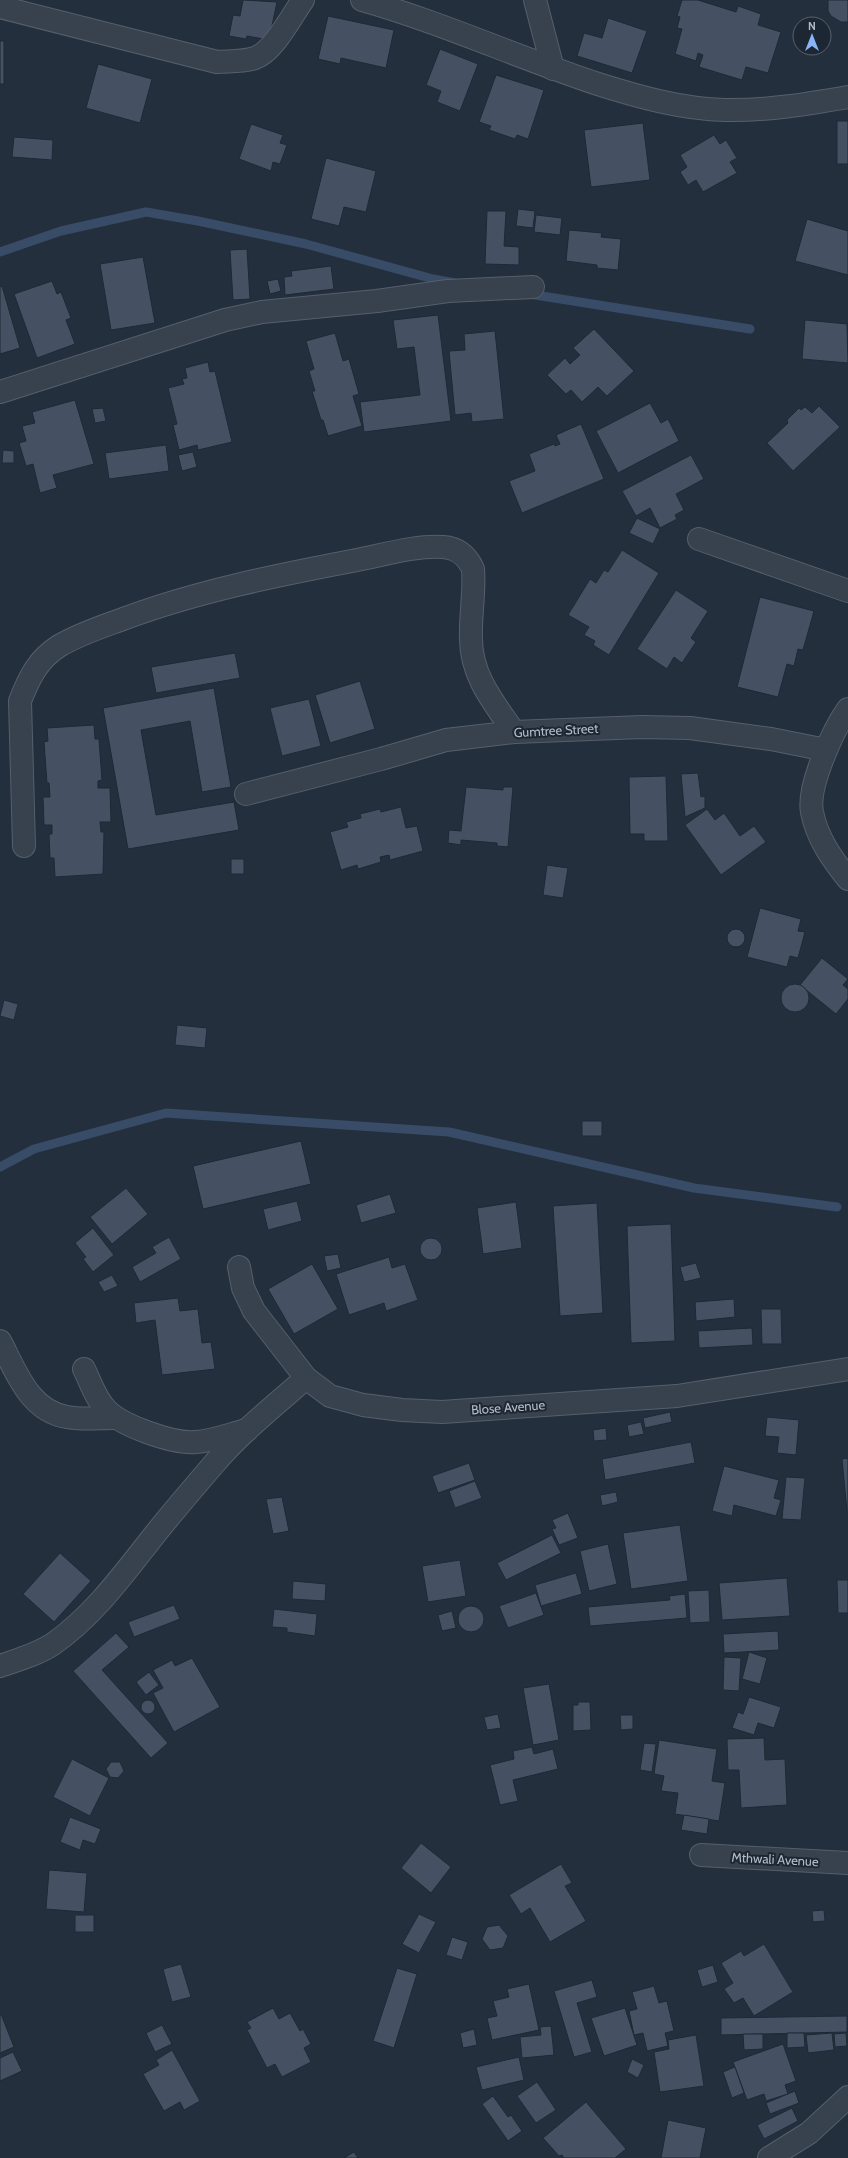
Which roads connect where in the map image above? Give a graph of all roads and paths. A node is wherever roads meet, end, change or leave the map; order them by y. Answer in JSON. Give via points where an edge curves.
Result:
{"nodes":[{"id":1,"x":303,"y":0,"type":"edge"},
{"id":2,"x":362,"y":0,"type":"edge"},
{"id":3,"x":534,"y":0,"type":"edge"},
{"id":4,"x":0,"y":7,"type":"edge"},
{"id":5,"x":553,"y":69,"type":"junction"},
{"id":6,"x":848,"y":97,"type":"edge"},
{"id":7,"x":533,"y":287,"type":"dead end"},
{"id":8,"x":0,"y":392,"type":"edge"},
{"id":9,"x":699,"y":539,"type":"dead end"},
{"id":10,"x":848,"y":591,"type":"edge"},
{"id":11,"x":848,"y":709,"type":"edge"},
{"id":12,"x":514,"y":732,"type":"junction"},
{"id":13,"x":826,"y":750,"type":"junction"},
{"id":14,"x":246,"y":794,"type":"dead end"},
{"id":15,"x":24,"y":846,"type":"dead end"},
{"id":16,"x":848,"y":879,"type":"edge"},
{"id":17,"x":239,"y":1267,"type":"dead end"},
{"id":18,"x":2,"y":1351,"type":"edge"},
{"id":19,"x":84,"y":1369,"type":"dead end"},
{"id":20,"x":848,"y":1369,"type":"edge"},
{"id":21,"x":306,"y":1378,"type":"junction"},
{"id":22,"x":113,"y":1418,"type":"junction"},
{"id":23,"x":247,"y":1429,"type":"junction"},
{"id":24,"x":0,"y":1666,"type":"edge"},
{"id":25,"x":701,"y":1855,"type":"dead end"},
{"id":26,"x":848,"y":1863,"type":"edge"},
{"id":27,"x":848,"y":2097,"type":"edge"},
{"id":28,"x":769,"y":2158,"type":"edge"}],
"edges":[{"from":1,"to":4,"type":"street","via":[[270,48],[256,57],[241,61],[217,62]]},
{"from":2,"to":5,"type":"street","via":[[474,38]]},
{"from":3,"to":5,"type":"street"},
{"from":5,"to":6,"type":"street","via":[[637,96],[724,110],[754,110]]},
{"from":7,"to":8,"type":"street","via":[[448,291],[262,312],[195,329]]},
{"from":9,"to":10,"type":"street"},
{"from":11,"to":13,"type":"street"},
{"from":12,"to":13,"type":"street","name":"Gumtree Street","via":[[642,726],[690,728],[771,739]]},
{"from":12,"to":14,"type":"street","name":"Gumtree Street","via":[[446,740]]},
{"from":12,"to":15,"type":"street","via":[[485,691],[476,669],[471,641],[473,569],[470,561],[457,550],[443,547],[411,550],[315,568],[210,592],[151,608],[89,631],[59,646],[40,660],[28,679],[20,701]]},
{"from":13,"to":16,"type":"street","via":[[816,779],[812,810],[819,836],[832,859]]},
{"from":17,"to":21,"type":"street","name":"Blose Avenue","via":[[243,1288],[254,1311]]},
{"from":18,"to":22,"type":"street","via":[[26,1389],[48,1412],[67,1417]]},
{"from":19,"to":22,"type":"street","via":[[102,1406]]},
{"from":20,"to":21,"type":"street","name":"Blose Avenue","via":[[677,1396],[442,1412],[363,1405],[330,1396]]},
{"from":21,"to":23,"type":"street"},
{"from":22,"to":23,"type":"street","via":[[127,1425],[182,1442],[210,1440]]},
{"from":23,"to":24,"type":"street","via":[[160,1528],[120,1581],[80,1621],[53,1644]]},
{"from":25,"to":26,"type":"street","name":"Mthwali Avenue"},
{"from":27,"to":28,"type":"street","via":[[809,2133]]}]}
